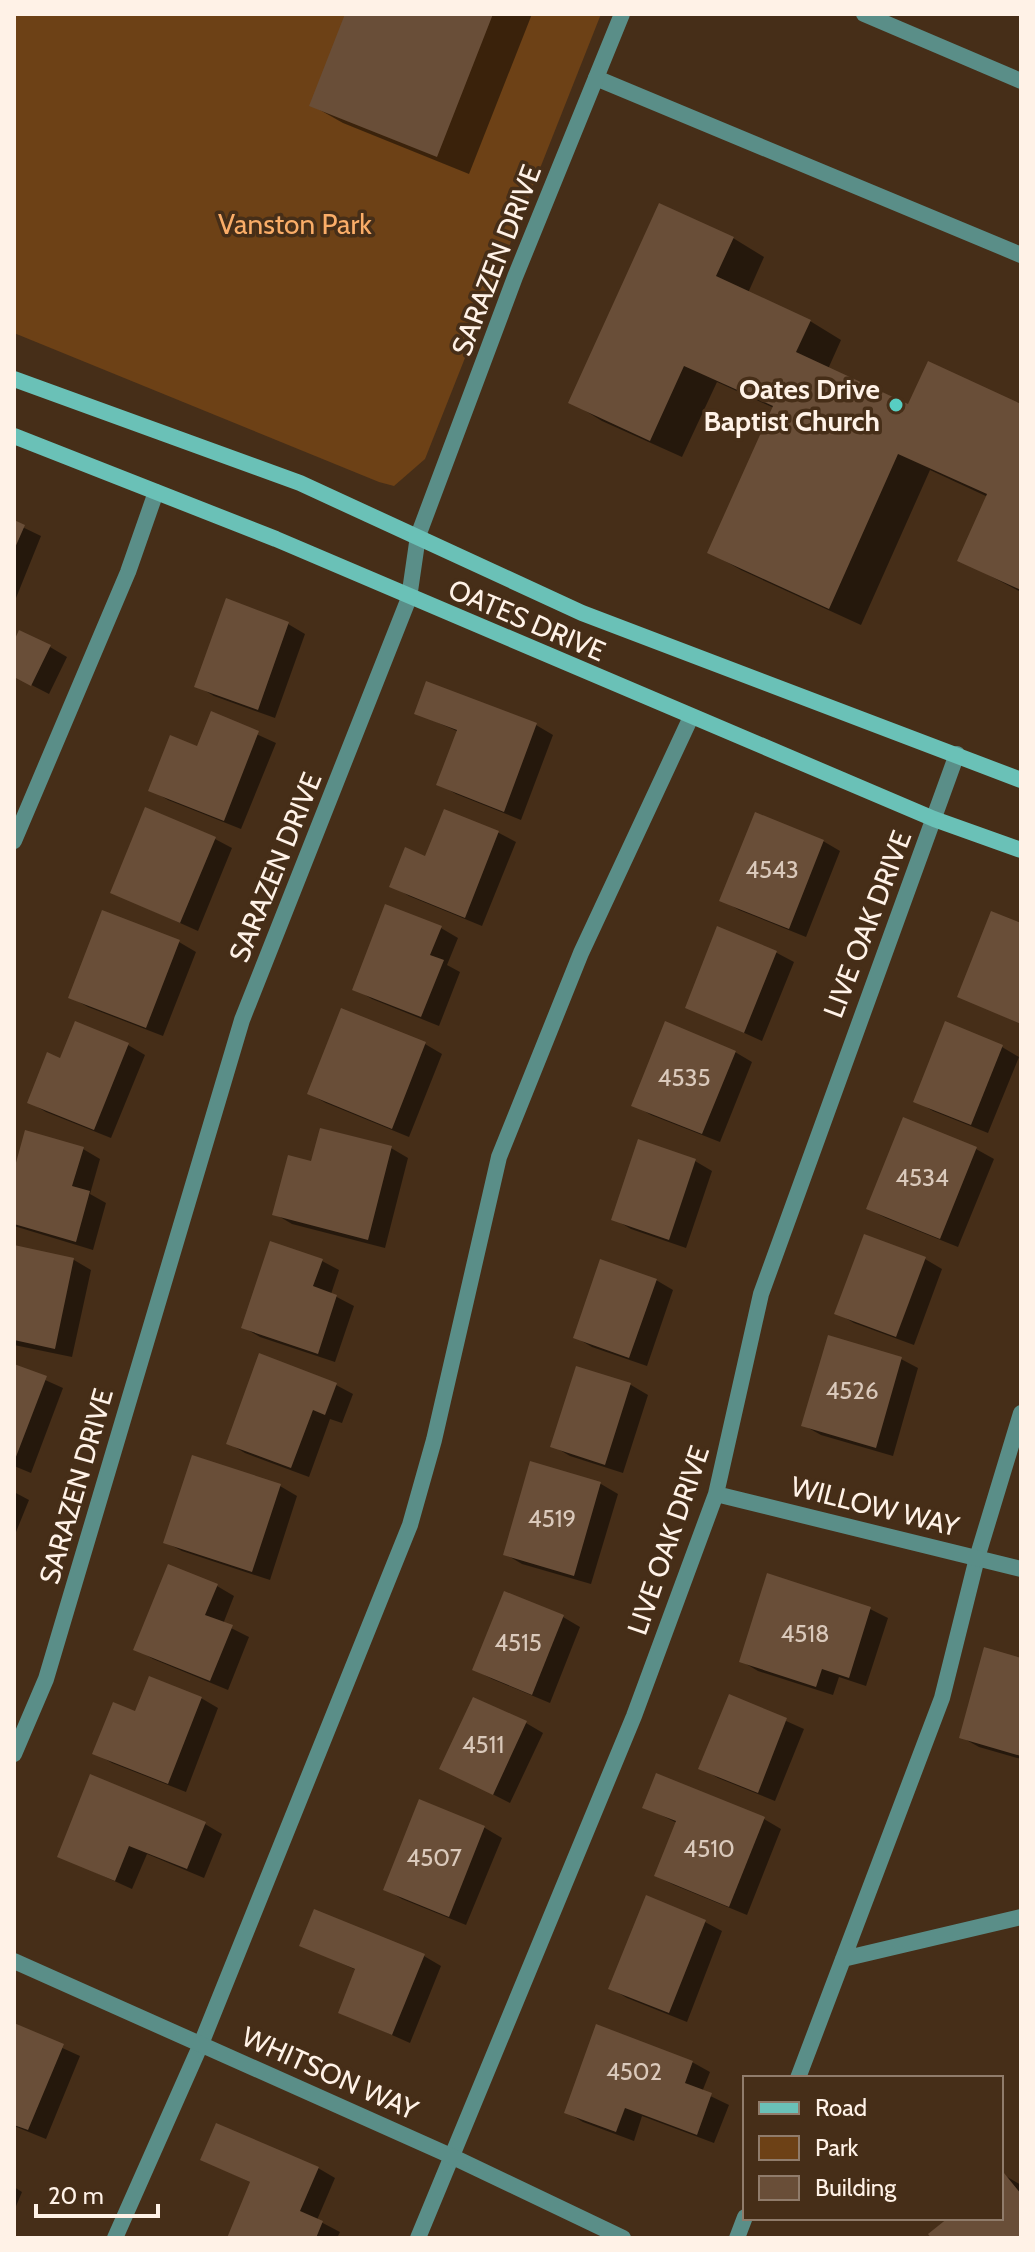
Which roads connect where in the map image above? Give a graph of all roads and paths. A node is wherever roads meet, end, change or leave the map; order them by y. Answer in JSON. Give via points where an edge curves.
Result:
{"nodes":[{"id":1,"x":622,"y":14,"type":"edge"},
{"id":2,"x":864,"y":14,"type":"edge"},
{"id":3,"x":596,"y":78,"type":"junction"},
{"id":4,"x":1021,"y":81,"type":"edge"},
{"id":5,"x":1021,"y":255,"type":"edge"},
{"id":6,"x":14,"y":379,"type":"edge"},
{"id":7,"x":14,"y":436,"type":"edge"},
{"id":8,"x":156,"y":492,"type":"junction"},
{"id":9,"x":418,"y":536,"type":"junction"},
{"id":10,"x":409,"y":598,"type":"junction"},
{"id":11,"x":691,"y":717,"type":"junction"},
{"id":12,"x":957,"y":754,"type":"junction"},
{"id":13,"x":1021,"y":780,"type":"edge"},
{"id":14,"x":934,"y":819,"type":"junction"},
{"id":15,"x":14,"y":841,"type":"edge"},
{"id":16,"x":1021,"y":850,"type":"edge"},
{"id":17,"x":1021,"y":1413,"type":"edge"},
{"id":18,"x":716,"y":1494,"type":"junction"},
{"id":19,"x":977,"y":1558,"type":"junction"},
{"id":20,"x":1021,"y":1569,"type":"edge"},
{"id":21,"x":14,"y":1754,"type":"edge"},
{"id":22,"x":1021,"y":1917,"type":"edge"},
{"id":23,"x":843,"y":1959,"type":"junction"},
{"id":24,"x":14,"y":1961,"type":"edge"},
{"id":25,"x":201,"y":2044,"type":"junction"},
{"id":26,"x":799,"y":2076,"type":"edge"},
{"id":27,"x":451,"y":2156,"type":"junction"},
{"id":28,"x":115,"y":2238,"type":"edge"},
{"id":29,"x":418,"y":2238,"type":"edge"},
{"id":30,"x":623,"y":2238,"type":"edge"}],
"edges":[{"from":1,"to":3,"type":"street","name":"SARAZEN DRIVE"},
{"from":2,"to":4,"type":"street"},
{"from":3,"to":5,"type":"street"},
{"from":3,"to":9,"type":"street","name":"SARAZEN DRIVE"},
{"from":6,"to":9,"type":"main road","name":"OATES DRIVE","via":[[300,483]]},
{"from":7,"to":8,"type":"main road","name":"OATES DRIVE"},
{"from":8,"to":10,"type":"main road","name":"OATES DRIVE"},
{"from":8,"to":15,"type":"street","via":[[128,572]]},
{"from":9,"to":10,"type":"street","name":"SARAZEN DRIVE"},
{"from":9,"to":12,"type":"main road","name":"OATES DRIVE","via":[[582,613]]},
{"from":10,"to":11,"type":"main road","name":"OATES DRIVE"},
{"from":10,"to":21,"type":"street","name":"SARAZEN DRIVE","via":[[242,1020],[46,1679]]},
{"from":11,"to":14,"type":"main road","name":"OATES DRIVE"},
{"from":11,"to":25,"type":"street","via":[[581,953],[499,1157],[410,1525]]},
{"from":12,"to":13,"type":"main road","name":"OATES DRIVE"},
{"from":12,"to":14,"type":"street","name":"LIVE OAK DRIVE"},
{"from":14,"to":16,"type":"main road","name":"OATES DRIVE"},
{"from":14,"to":18,"type":"street","name":"LIVE OAK DRIVE","via":[[761,1294]]},
{"from":17,"to":19,"type":"street"},
{"from":18,"to":19,"type":"street","name":"WILLOW WAY"},
{"from":18,"to":27,"type":"street","name":"LIVE OAK DRIVE","via":[[634,1716]]},
{"from":19,"to":20,"type":"street","name":"WILLOW WAY"},
{"from":19,"to":23,"type":"street","via":[[942,1698]]},
{"from":22,"to":23,"type":"street"},
{"from":23,"to":26,"type":"street"},
{"from":24,"to":25,"type":"street","name":"WHITSON WAY"},
{"from":25,"to":27,"type":"street","name":"WHITSON WAY"},
{"from":25,"to":28,"type":"street"},
{"from":27,"to":29,"type":"street","name":"LIVE OAK DRIVE"},
{"from":27,"to":30,"type":"street","name":"WHITSON WAY"}]}
